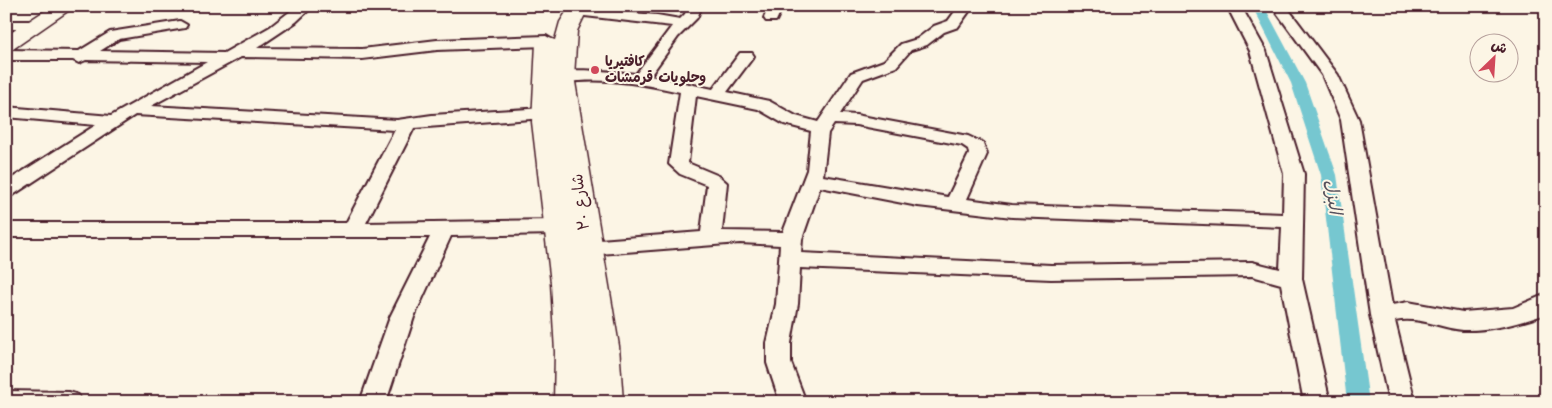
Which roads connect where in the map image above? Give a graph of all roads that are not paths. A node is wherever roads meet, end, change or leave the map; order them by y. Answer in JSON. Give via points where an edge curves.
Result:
{"nodes":[{"id":1,"x":66,"y":6,"type":"edge"},
{"id":2,"x":306,"y":6,"type":"edge"},
{"id":3,"x":694,"y":6,"type":"edge"},
{"id":4,"x":966,"y":6,"type":"edge"},
{"id":5,"x":1234,"y":6,"type":"edge"},
{"id":6,"x":1279,"y":6,"type":"edge"},
{"id":7,"x":573,"y":8,"type":"edge"},
{"id":8,"x":683,"y":24,"type":"junction"},
{"id":9,"x":6,"y":25,"type":"edge"},
{"id":10,"x":38,"y":25,"type":"junction"},
{"id":11,"x":180,"y":25,"type":"dead end"},
{"id":12,"x":546,"y":40,"type":"junction"},
{"id":13,"x":6,"y":45,"type":"edge"},
{"id":14,"x":6,"y":55,"type":"edge"},
{"id":15,"x":232,"y":55,"type":"junction"},
{"id":16,"x":746,"y":56,"type":"dead end"},
{"id":17,"x":79,"y":58,"type":"junction"},
{"id":18,"x":554,"y":77,"type":"junction"},
{"id":19,"x":640,"y":79,"type":"junction"},
{"id":20,"x":689,"y":89,"type":"junction"},
{"id":21,"x":717,"y":95,"type":"junction"},
{"id":22,"x":133,"y":110,"type":"junction"},
{"id":23,"x":6,"y":112,"type":"edge"},
{"id":24,"x":544,"y":113,"type":"junction"},
{"id":25,"x":114,"y":121,"type":"junction"},
{"id":26,"x":407,"y":124,"type":"junction"},
{"id":27,"x":825,"y":124,"type":"junction"},
{"id":28,"x":813,"y":180,"type":"junction"},
{"id":29,"x":6,"y":191,"type":"edge"},
{"id":30,"x":954,"y":205,"type":"junction"},
{"id":31,"x":1292,"y":222,"type":"junction"},
{"id":32,"x":557,"y":227,"type":"junction"},
{"id":33,"x":353,"y":229,"type":"junction"},
{"id":34,"x":6,"y":230,"type":"edge"},
{"id":35,"x":444,"y":230,"type":"junction"},
{"id":36,"x":710,"y":240,"type":"junction"},
{"id":37,"x":586,"y":248,"type":"junction"},
{"id":38,"x":790,"y":249,"type":"junction"},
{"id":39,"x":1291,"y":279,"type":"junction"},
{"id":40,"x":1546,"y":302,"type":"edge"},
{"id":41,"x":1382,"y":315,"type":"junction"},
{"id":42,"x":587,"y":349,"type":"junction"},
{"id":43,"x":6,"y":401,"type":"edge"},
{"id":44,"x":69,"y":402,"type":"edge"},
{"id":45,"x":372,"y":402,"type":"edge"},
{"id":46,"x":572,"y":402,"type":"edge"},
{"id":47,"x":605,"y":402,"type":"edge"},
{"id":48,"x":793,"y":402,"type":"edge"},
{"id":49,"x":1317,"y":402,"type":"edge"},
{"id":50,"x":1402,"y":402,"type":"edge"}],
"edges":[{"from":1,"to":10,"type":"street"},
{"from":2,"to":15,"type":"street","via":[[273,31]]},
{"from":3,"to":8,"type":"street","via":[[692,15]]},
{"from":4,"to":27,"type":"street","via":[[953,24],[939,29],[922,42],[906,47],[890,64],[857,76]]},
{"from":5,"to":31,"type":"street","via":[[1258,51],[1294,174]]},
{"from":6,"to":41,"type":"street","via":[[1330,75],[1350,120]]},
{"from":7,"to":8,"type":"street"},
{"from":7,"to":12,"type":"street","name":"شارع ٣٠","via":[[548,29]]},
{"from":7,"to":18,"type":"street","name":"شارع ٣٠"},
{"from":8,"to":19,"type":"street"},
{"from":9,"to":10,"type":"street"},
{"from":10,"to":13,"type":"street"},
{"from":11,"to":17,"type":"street","via":[[116,35]]},
{"from":12,"to":15,"type":"street","via":[[437,45],[362,54]]},
{"from":12,"to":18,"type":"street","name":"شارع ٣٠"},
{"from":14,"to":17,"type":"street"},
{"from":15,"to":17,"type":"street"},
{"from":15,"to":22,"type":"street"},
{"from":16,"to":21,"type":"street"},
{"from":18,"to":19,"type":"street","via":[[603,75]]},
{"from":18,"to":24,"type":"street","name":"شارع ٣٠"},
{"from":18,"to":37,"type":"street","name":"شارع ٣٠"},
{"from":19,"to":20,"type":"street"},
{"from":20,"to":21,"type":"street"},
{"from":20,"to":36,"type":"street","via":[[678,164],[684,170],[717,183]]},
{"from":21,"to":27,"type":"street","via":[[764,105],[790,120]]},
{"from":22,"to":25,"type":"street"},
{"from":22,"to":26,"type":"street"},
{"from":23,"to":25,"type":"street"},
{"from":24,"to":26,"type":"street"},
{"from":24,"to":32,"type":"street","name":"شارع ٣٠"},
{"from":25,"to":29,"type":"street"},
{"from":26,"to":33,"type":"street"},
{"from":27,"to":28,"type":"street"},
{"from":27,"to":30,"type":"street","via":[[856,120],[968,141],[976,147],[978,154]]},
{"from":28,"to":30,"type":"street"},
{"from":28,"to":38,"type":"street","via":[[799,212]]},
{"from":30,"to":31,"type":"street","via":[[1012,211]]},
{"from":31,"to":39,"type":"street"},
{"from":32,"to":35,"type":"street"},
{"from":32,"to":42,"type":"street","name":"شارع ٣٠"},
{"from":33,"to":34,"type":"street"},
{"from":33,"to":35,"type":"street"},
{"from":35,"to":45,"type":"street","via":[[402,316]]},
{"from":36,"to":37,"type":"street"},
{"from":36,"to":38,"type":"street","via":[[740,236]]},
{"from":37,"to":42,"type":"street","name":"شارع ٣٠"},
{"from":38,"to":39,"type":"street","via":[[1051,272],[1252,269]]},
{"from":38,"to":48,"type":"street","via":[[789,286],[779,343],[779,363]]},
{"from":39,"to":49,"type":"street"},
{"from":40,"to":41,"type":"street","via":[[1514,316],[1463,321],[1408,310]]},
{"from":41,"to":50,"type":"street"},
{"from":42,"to":46,"type":"street","name":"شارع ٣٠"},
{"from":42,"to":47,"type":"street","name":"شارع ٣٠"},
{"from":43,"to":44,"type":"street"}]}
